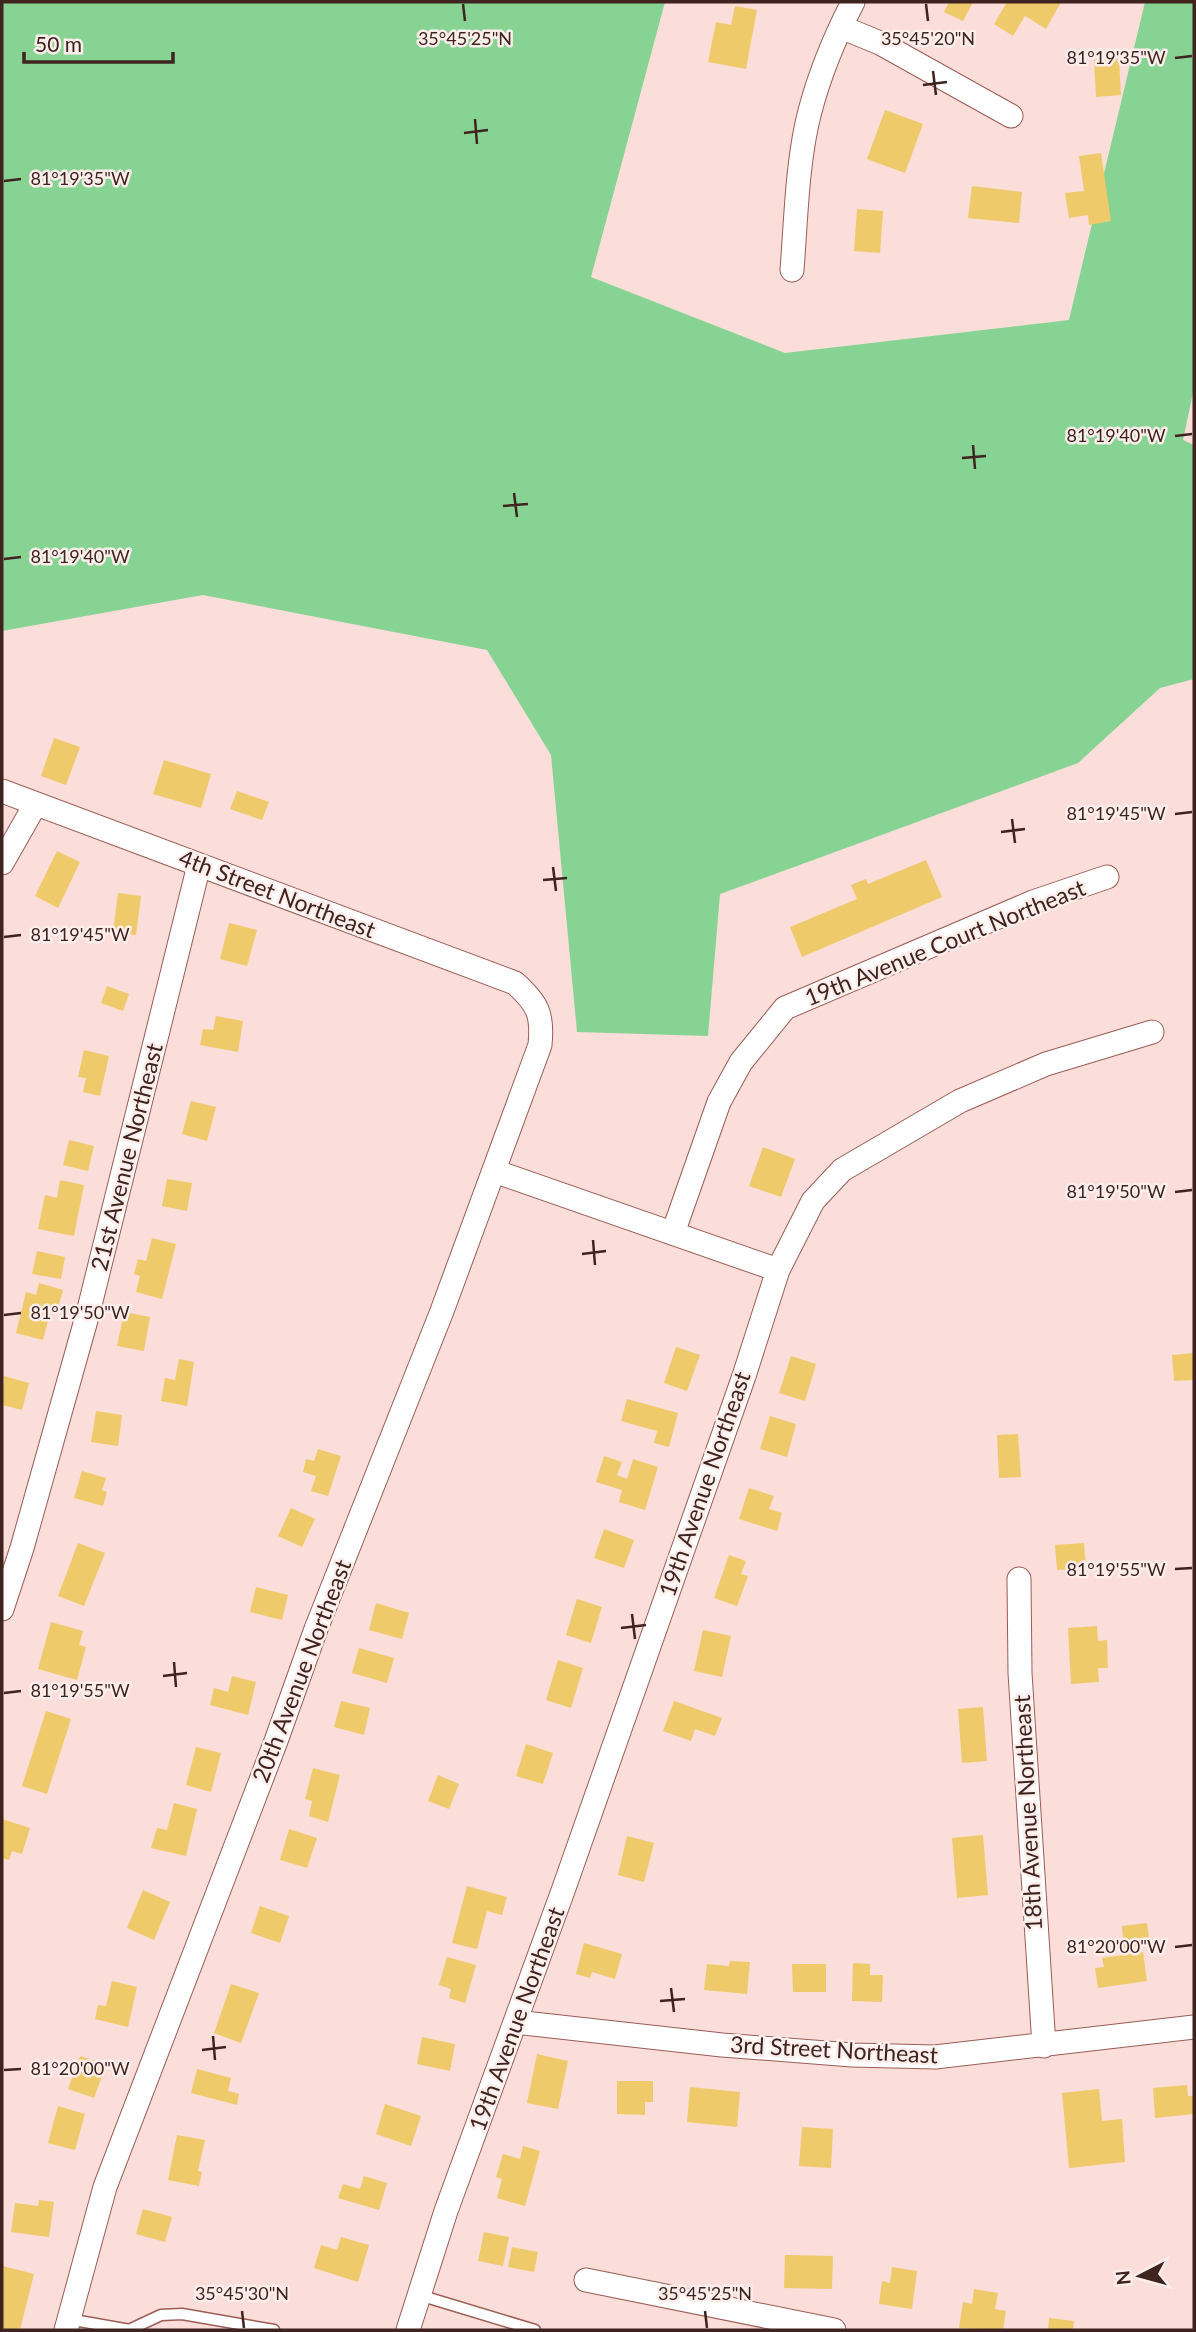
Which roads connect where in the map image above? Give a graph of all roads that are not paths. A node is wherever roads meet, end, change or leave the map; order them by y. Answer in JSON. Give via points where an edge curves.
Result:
{"nodes":[{"id":1,"x":853,"y":2,"type":"edge"},
{"id":2,"x":841,"y":27,"type":"junction"},
{"id":3,"x":1011,"y":116,"type":"dead end"},
{"id":4,"x":792,"y":270,"type":"dead end"},
{"id":5,"x":2,"y":791,"type":"edge"},
{"id":6,"x":36,"y":805,"type":"junction"},
{"id":7,"x":2,"y":863,"type":"edge"},
{"id":8,"x":199,"y":865,"type":"junction"},
{"id":9,"x":1107,"y":877,"type":"dead end"},
{"id":10,"x":540,"y":1014,"type":"joint"},
{"id":11,"x":1152,"y":1032,"type":"dead end"},
{"id":12,"x":495,"y":1171,"type":"junction"},
{"id":13,"x":673,"y":1233,"type":"junction"},
{"id":14,"x":778,"y":1270,"type":"junction"},
{"id":15,"x":1019,"y":1579,"type":"dead end"},
{"id":16,"x":2,"y":1609,"type":"edge"},
{"id":17,"x":515,"y":2022,"type":"junction"},
{"id":18,"x":1194,"y":2027,"type":"edge"},
{"id":19,"x":1044,"y":2046,"type":"junction"},
{"id":20,"x":586,"y":2280,"type":"dead end"},
{"id":21,"x":419,"y":2295,"type":"junction"},
{"id":22,"x":67,"y":2325,"type":"edge"},
{"id":23,"x":130,"y":2330,"type":"edge"},
{"id":24,"x":274,"y":2330,"type":"edge"},
{"id":25,"x":408,"y":2330,"type":"edge"},
{"id":26,"x":535,"y":2330,"type":"edge"},
{"id":27,"x":834,"y":2330,"type":"edge"}],
"edges":[{"from":1,"to":2,"type":"street"},
{"from":2,"to":3,"type":"street","via":[[880,43]]},
{"from":2,"to":4,"type":"street","via":[[809,113]]},
{"from":5,"to":6,"type":"street","name":"4th Street Northeast"},
{"from":6,"to":7,"type":"street"},
{"from":6,"to":8,"type":"street","name":"4th Street Northeast"},
{"from":8,"to":10,"type":"street","name":"4th Street Northeast","via":[[515,983],[531,997]]},
{"from":8,"to":16,"type":"street","name":"21st Avenue Northeast","via":[[88,1313]]},
{"from":9,"to":13,"type":"street","name":"19th Avenue Court Northeast","via":[[1033,902],[785,1009],[730,1079]]},
{"from":10,"to":12,"type":"street","name":"20th Avenue Northeast","via":[[540,1045]]},
{"from":11,"to":14,"type":"street","name":"19th Avenue Northeast","via":[[1046,1064],[960,1101],[842,1170],[813,1201]]},
{"from":12,"to":13,"type":"street"},
{"from":12,"to":22,"type":"street","name":"20th Avenue Northeast","via":[[105,2187]]},
{"from":13,"to":14,"type":"street"},
{"from":14,"to":17,"type":"street","name":"19th Avenue Northeast"},
{"from":15,"to":19,"type":"street","name":"18th Avenue Northeast","via":[[1020,1673]]},
{"from":17,"to":19,"type":"street","name":"3rd Street Northeast","via":[[852,2055],[943,2057]]},
{"from":17,"to":21,"type":"street","name":"19th Avenue Northeast"},
{"from":18,"to":19,"type":"street","name":"3rd Street Northeast"},
{"from":20,"to":27,"type":"street"},
{"from":21,"to":25,"type":"street","name":"19th Avenue Northeast"},
{"from":21,"to":26,"type":"lane"},
{"from":22,"to":23,"type":"lane"},
{"from":23,"to":24,"type":"lane","via":[[162,2315],[182,2314]]}]}
